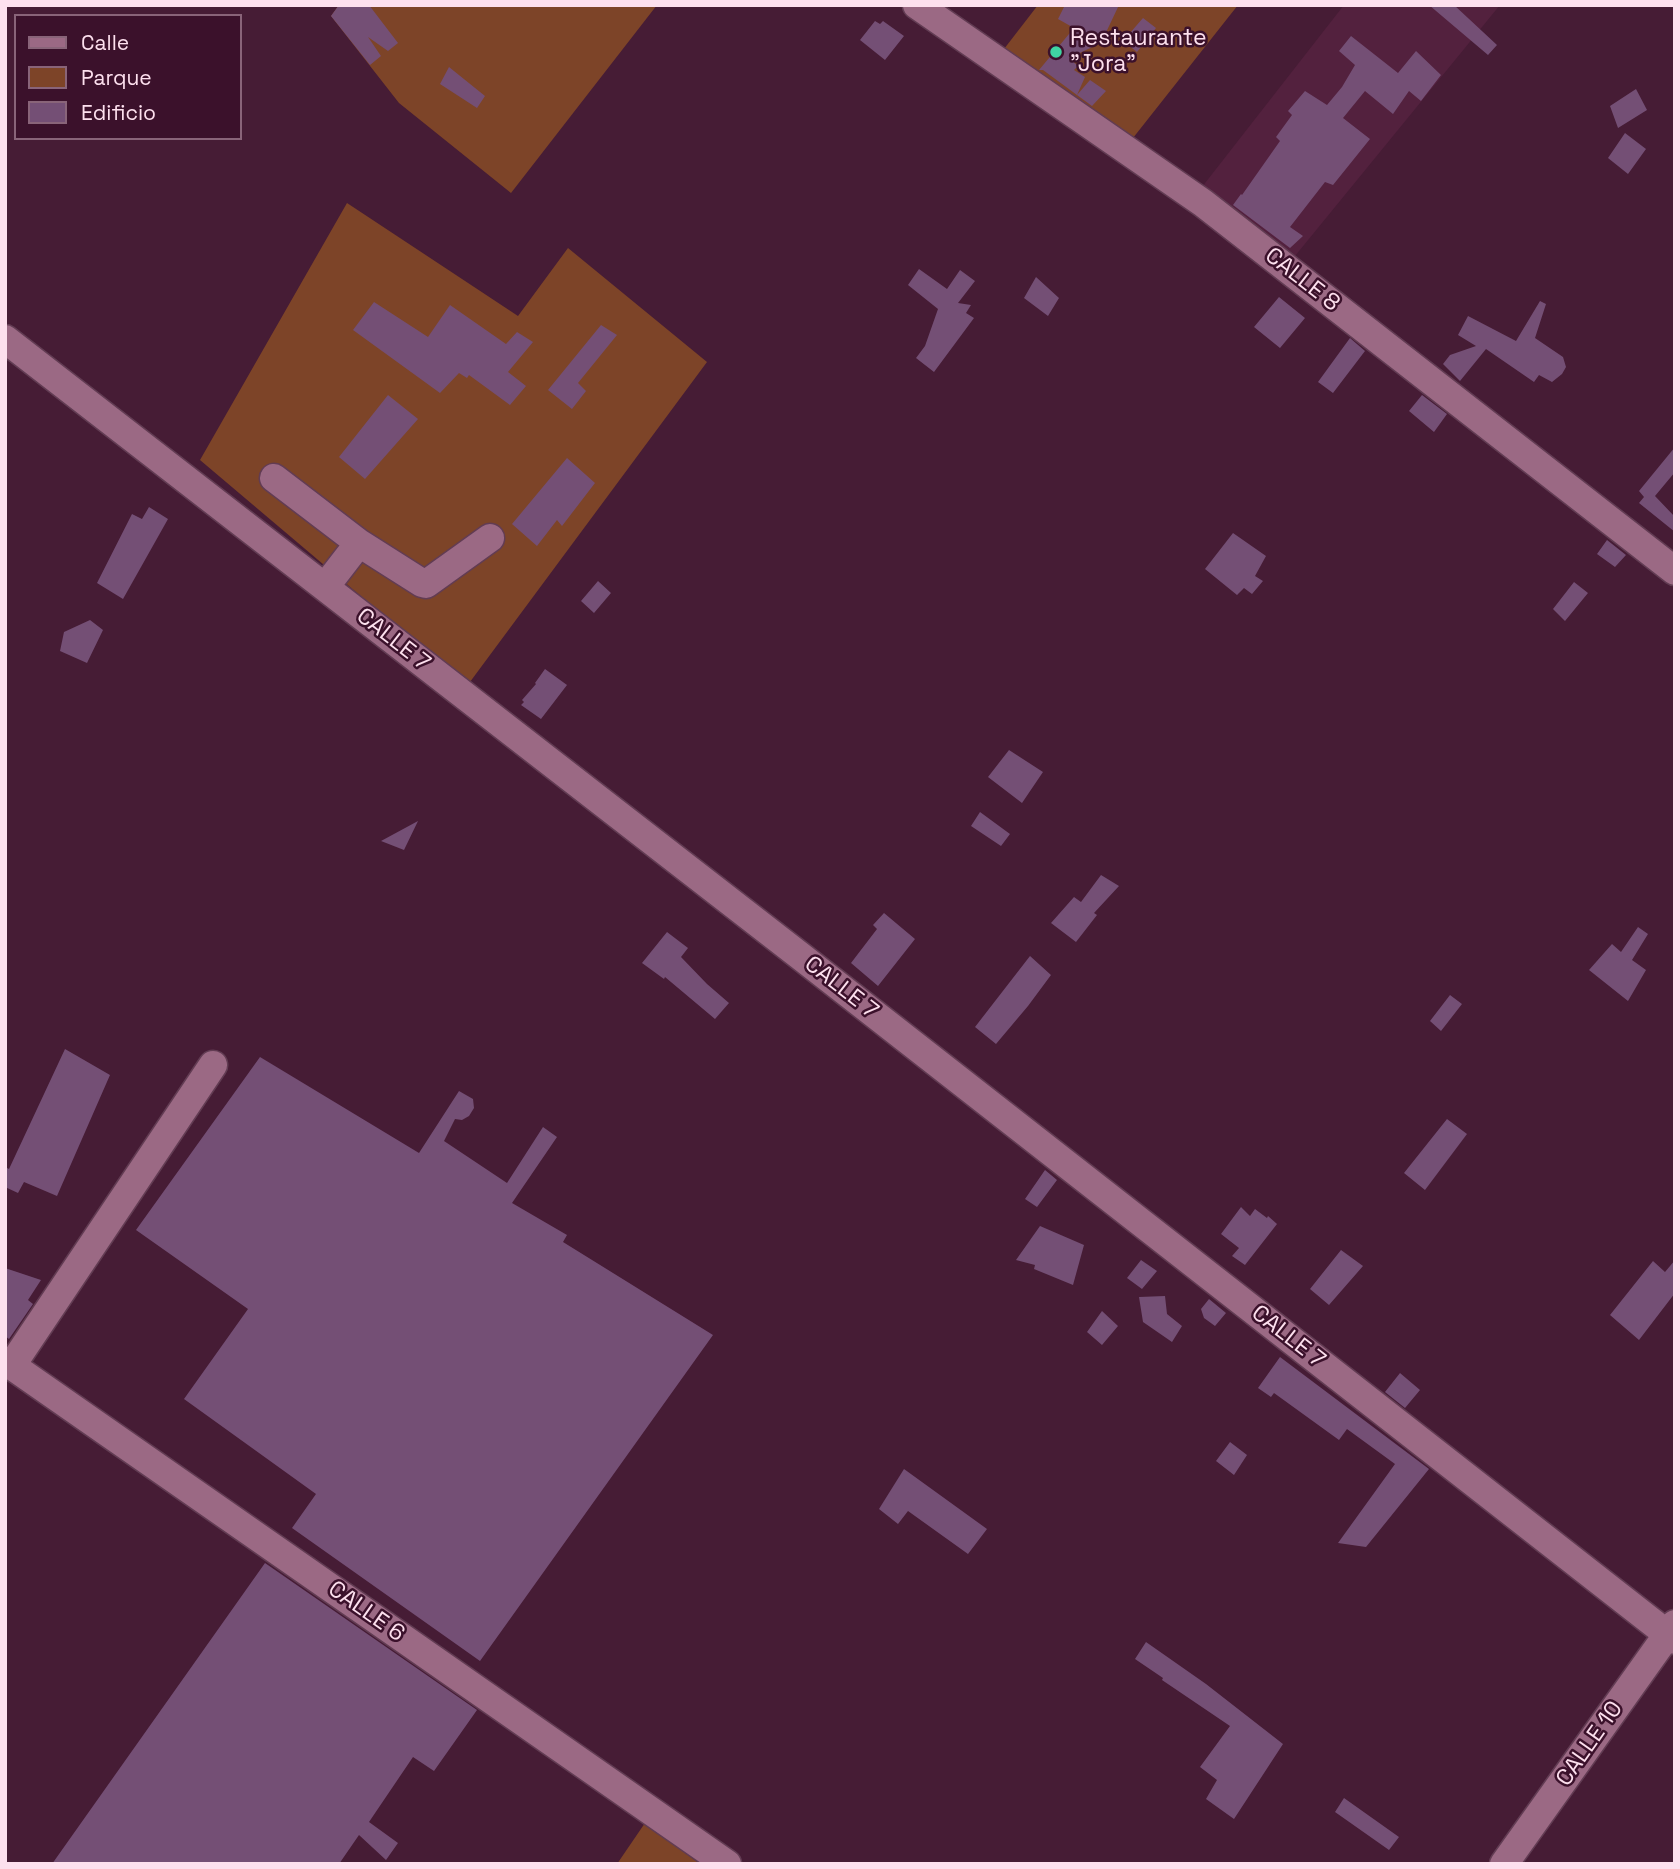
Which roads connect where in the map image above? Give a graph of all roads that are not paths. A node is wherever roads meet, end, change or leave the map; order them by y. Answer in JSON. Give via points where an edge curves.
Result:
{"nodes":[{"id":1,"x":918,"y":5,"type":"edge"},
{"id":2,"x":5,"y":340,"type":"edge"},
{"id":3,"x":275,"y":478,"type":"dead end"},
{"id":4,"x":490,"y":538,"type":"dead end"},
{"id":5,"x":359,"y":542,"type":"junction"},
{"id":6,"x":1675,"y":571,"type":"edge"},
{"id":7,"x":325,"y":587,"type":"junction"},
{"id":8,"x":213,"y":1065,"type":"dead end"},
{"id":9,"x":8,"y":1363,"type":"edge"},
{"id":10,"x":1672,"y":1633,"type":"edge"},
{"id":11,"x":727,"y":1864,"type":"edge"},
{"id":12,"x":1504,"y":1864,"type":"edge"}],
"edges":[{"from":1,"to":6,"type":"street","name":"CALLE 8","via":[[1203,203]]},
{"from":2,"to":7,"type":"street","name":"CALLE 7"},
{"from":3,"to":5,"type":"street"},
{"from":4,"to":5,"type":"street","via":[[426,584]]},
{"from":5,"to":7,"type":"street"},
{"from":7,"to":10,"type":"street","name":"CALLE 7"},
{"from":8,"to":9,"type":"street"},
{"from":9,"to":11,"type":"street","name":"CALLE 6"},
{"from":10,"to":12,"type":"street","name":"CALLE 10"}]}
